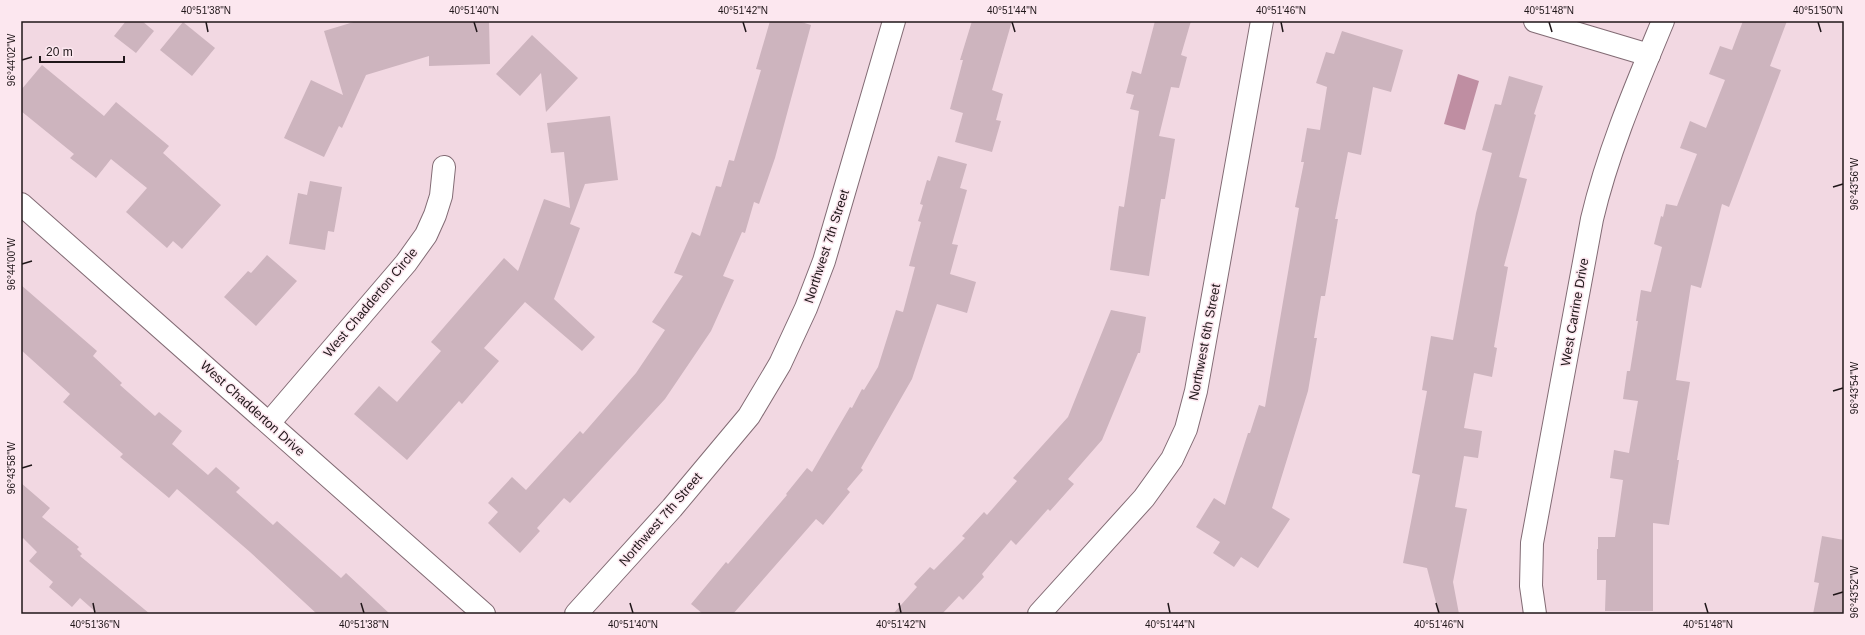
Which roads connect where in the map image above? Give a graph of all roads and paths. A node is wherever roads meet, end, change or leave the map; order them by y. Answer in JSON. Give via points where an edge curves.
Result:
{"nodes":[{"id":1,"x":894,"y":21,"type":"edge"},
{"id":2,"x":1262,"y":21,"type":"edge"},
{"id":3,"x":1535,"y":21,"type":"edge"},
{"id":4,"x":1662,"y":21,"type":"edge"},
{"id":5,"x":1649,"y":55,"type":"junction"},
{"id":6,"x":444,"y":167,"type":"dead end"},
{"id":7,"x":21,"y":204,"type":"edge"},
{"id":8,"x":269,"y":423,"type":"junction"},
{"id":9,"x":484,"y":614,"type":"edge"},
{"id":10,"x":576,"y":614,"type":"edge"},
{"id":11,"x":1039,"y":614,"type":"edge"},
{"id":12,"x":1535,"y":614,"type":"edge"}],
"edges":[{"from":1,"to":10,"type":"street","name":"Northwest 7th Street","via":[[824,261],[780,364],[749,416],[672,508]]},
{"from":2,"to":11,"type":"street","name":"Northwest 6th Street","via":[[1196,391],[1186,429],[1172,459],[1144,498]]},
{"from":3,"to":5,"type":"street"},
{"from":4,"to":5,"type":"street","name":"West Carrine Drive"},
{"from":5,"to":12,"type":"street","name":"West Carrine Drive","via":[[1603,174],[1592,219],[1532,543],[1531,586]]},
{"from":6,"to":8,"type":"street","name":"West Chadderton Circle","via":[[441,196],[426,235],[406,263]]},
{"from":7,"to":8,"type":"street","name":"West Chadderton Drive"},
{"from":8,"to":9,"type":"street","name":"West Chadderton Drive"}]}
